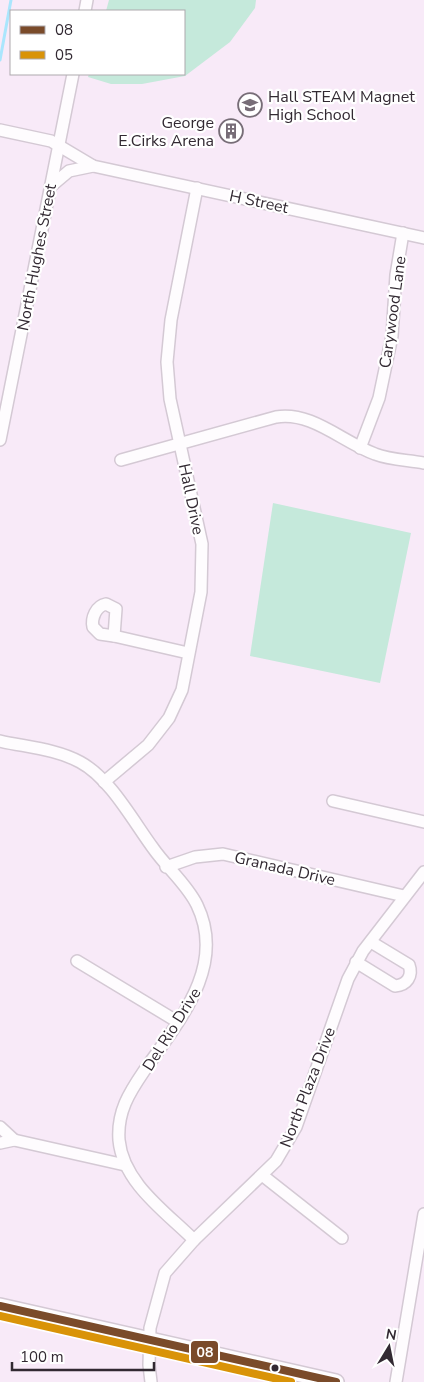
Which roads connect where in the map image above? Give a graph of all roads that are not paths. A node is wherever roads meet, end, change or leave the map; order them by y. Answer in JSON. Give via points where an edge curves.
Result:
{"nodes":[{"id":1,"x":73,"y":75,"type":"edge"},
{"id":2,"x":0,"y":130,"type":"edge"},
{"id":3,"x":58,"y":145,"type":"junction"},
{"id":4,"x":93,"y":166,"type":"junction"},
{"id":5,"x":50,"y":187,"type":"junction"},
{"id":6,"x":197,"y":188,"type":"junction"},
{"id":7,"x":403,"y":233,"type":"junction"},
{"id":8,"x":424,"y":238,"type":"edge"},
{"id":9,"x":1,"y":434,"type":"edge"},
{"id":10,"x":180,"y":442,"type":"junction"},
{"id":11,"x":360,"y":448,"type":"junction"},
{"id":12,"x":121,"y":460,"type":"dead end"},
{"id":13,"x":424,"y":463,"type":"edge"},
{"id":14,"x":114,"y":636,"type":"dead end"},
{"id":15,"x":188,"y":653,"type":"junction"},
{"id":16,"x":0,"y":741,"type":"edge"},
{"id":17,"x":104,"y":782,"type":"junction"},
{"id":18,"x":333,"y":801,"type":"dead end"},
{"id":19,"x":424,"y":822,"type":"edge"},
{"id":20,"x":166,"y":868,"type":"junction"},
{"id":21,"x":424,"y":872,"type":"edge"},
{"id":22,"x":404,"y":896,"type":"junction"},
{"id":23,"x":371,"y":942,"type":"junction"},
{"id":24,"x":77,"y":961,"type":"dead end"},
{"id":25,"x":356,"y":962,"type":"junction"},
{"id":26,"x":178,"y":1022,"type":"junction"},
{"id":27,"x":0,"y":1127,"type":"edge"},
{"id":28,"x":14,"y":1140,"type":"junction"},
{"id":29,"x":0,"y":1143,"type":"edge"},
{"id":30,"x":124,"y":1165,"type":"junction"},
{"id":31,"x":262,"y":1175,"type":"junction"},
{"id":32,"x":424,"y":1214,"type":"edge"},
{"id":33,"x":342,"y":1238,"type":"dead end"},
{"id":34,"x":194,"y":1240,"type":"junction"},
{"id":35,"x":0,"y":1306,"type":"edge"},
{"id":36,"x":149,"y":1340,"type":"junction"},
{"id":37,"x":151,"y":1382,"type":"edge"},
{"id":38,"x":336,"y":1382,"type":"edge"},
{"id":39,"x":396,"y":1382,"type":"edge"}],
"edges":[{"from":1,"to":3,"type":"street","name":"North Hughes Street"},
{"from":2,"to":3,"type":"street","name":"H Street","via":[[44,138]]},
{"from":3,"to":4,"type":"street","name":"H Street"},
{"from":3,"to":5,"type":"street","name":"North Hughes Street"},
{"from":4,"to":5,"type":"street","name":"H Street","via":[[69,171]]},
{"from":4,"to":6,"type":"street","name":"H Street"},
{"from":5,"to":9,"type":"street","name":"North Hughes Street"},
{"from":6,"to":7,"type":"street","name":"H Street"},
{"from":6,"to":10,"type":"street","name":"Hall Drive","via":[[171,320],[167,362],[168,388]]},
{"from":7,"to":8,"type":"street","name":"H Street"},
{"from":7,"to":11,"type":"street","name":"Carywood Lane","via":[[396,275],[392,336],[379,398]]},
{"from":10,"to":11,"type":"street","via":[[293,415]]},
{"from":10,"to":12,"type":"street"},
{"from":10,"to":15,"type":"street","name":"Hall Drive","via":[[203,558],[201,592]]},
{"from":11,"to":13,"type":"street","via":[[383,457]]},
{"from":14,"to":15,"type":"street"},
{"from":15,"to":17,"type":"street","name":"Hall Drive","via":[[182,690],[165,726]]},
{"from":16,"to":17,"type":"street","name":"Del Rio Drive","via":[[71,758],[90,768]]},
{"from":17,"to":20,"type":"street","name":"Del Rio Drive"},
{"from":18,"to":19,"type":"street"},
{"from":20,"to":22,"type":"street","name":"Granada Drive","via":[[195,857],[223,854]]},
{"from":20,"to":26,"type":"street","name":"Del Rio Drive","via":[[190,893],[206,932],[206,960],[199,987]]},
{"from":21,"to":22,"type":"street","name":"North Plaza Drive"},
{"from":22,"to":23,"type":"street","name":"North Plaza Drive"},
{"from":23,"to":25,"type":"street","name":"North Plaza Drive"},
{"from":23,"to":25,"type":"street","via":[[409,965],[411,975],[405,983],[395,986]]},
{"from":24,"to":26,"type":"street"},
{"from":25,"to":31,"type":"street","name":"North Plaza Drive","via":[[291,1138]]},
{"from":26,"to":30,"type":"street","name":"Del Rio Drive","via":[[125,1101],[119,1139]]},
{"from":27,"to":28,"type":"street"},
{"from":28,"to":29,"type":"street"},
{"from":28,"to":30,"type":"street"},
{"from":30,"to":34,"type":"street","name":"Del Rio Drive","via":[[142,1189]]},
{"from":31,"to":33,"type":"street"},
{"from":31,"to":34,"type":"street","name":"North Plaza Drive"},
{"from":32,"to":39,"type":"street"},
{"from":34,"to":36,"type":"street","name":"North Plaza Drive","via":[[166,1273]]},
{"from":35,"to":36,"type":"main road"},
{"from":36,"to":37,"type":"street","name":"North Plaza Drive"},
{"from":36,"to":38,"type":"main road"}]}
